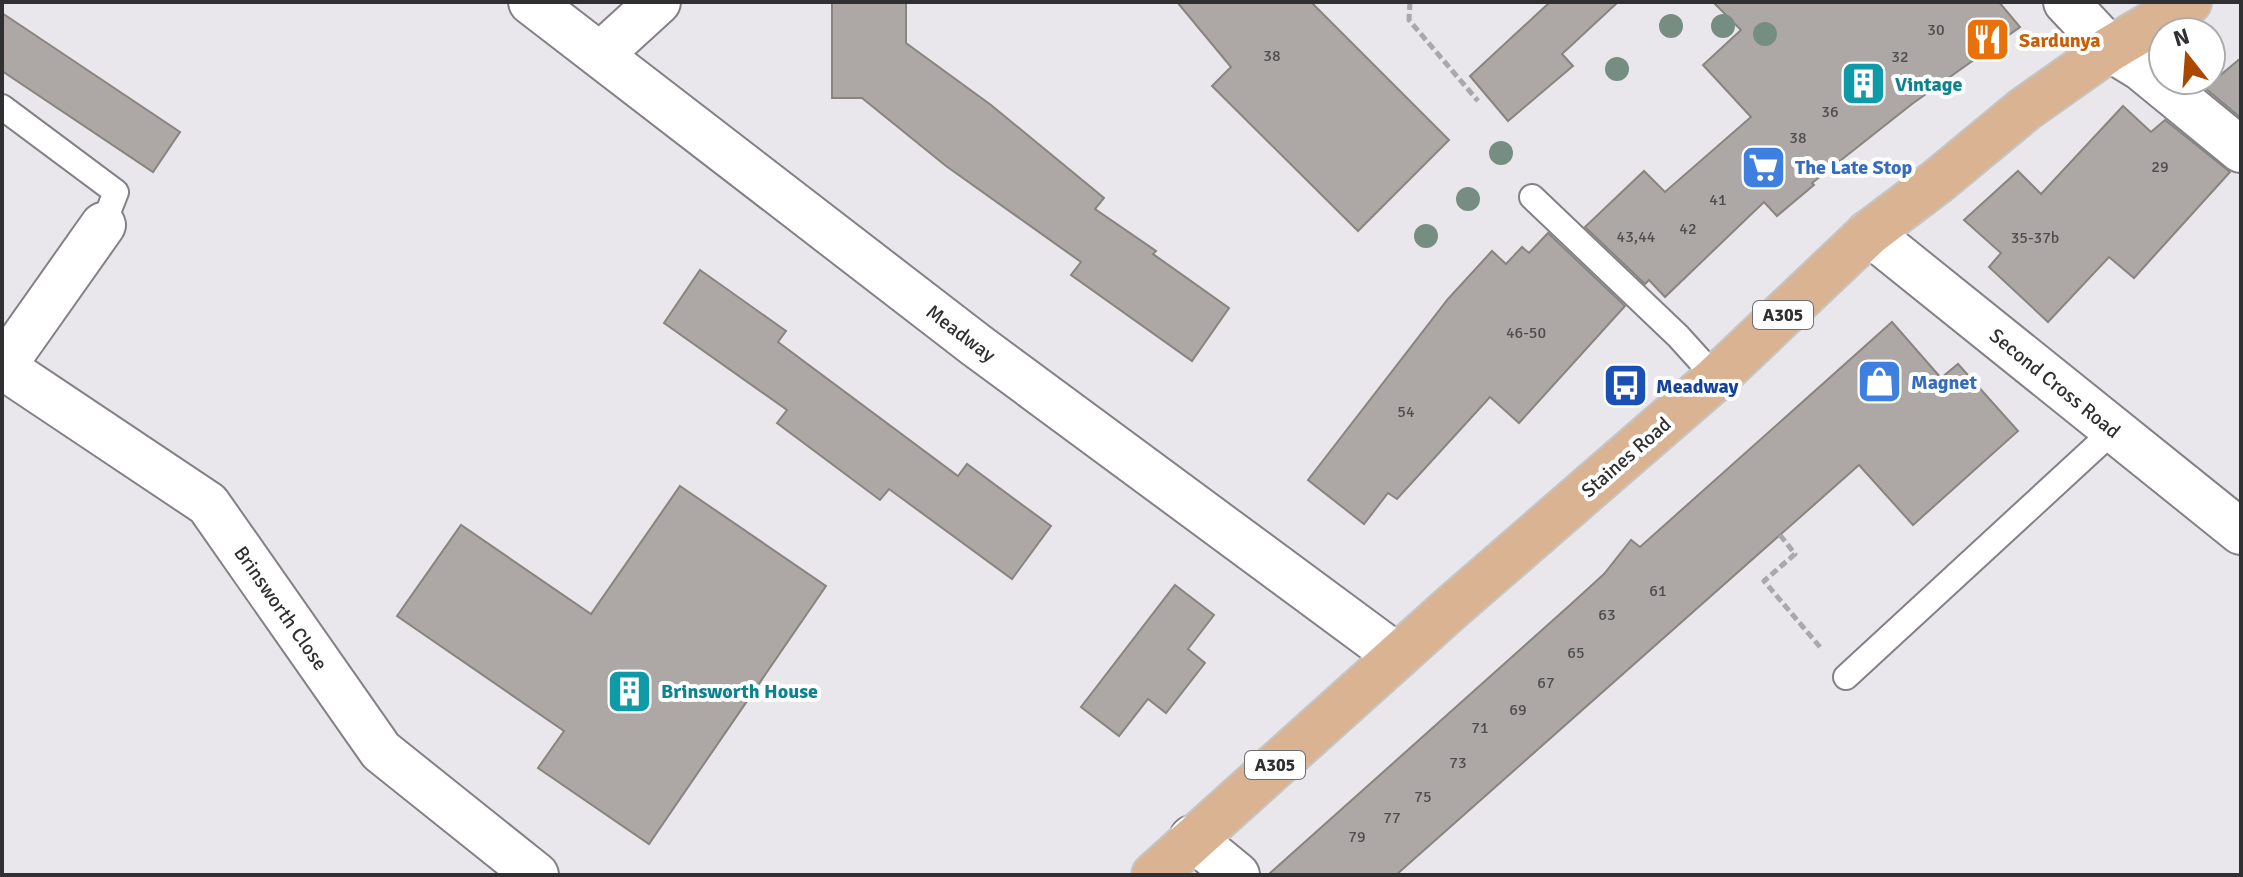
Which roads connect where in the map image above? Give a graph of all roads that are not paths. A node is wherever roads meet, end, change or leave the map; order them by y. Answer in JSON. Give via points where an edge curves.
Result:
{"nodes":[{"id":1,"x":531,"y":2,"type":"edge"},
{"id":2,"x":658,"y":2,"type":"edge"},
{"id":3,"x":2066,"y":2,"type":"edge"},
{"id":4,"x":2189,"y":2,"type":"edge"},
{"id":5,"x":2110,"y":49,"type":"junction"},
{"id":6,"x":600,"y":55,"type":"junction"},
{"id":7,"x":2,"y":107,"type":"edge"},
{"id":8,"x":2241,"y":150,"type":"edge"},
{"id":9,"x":1532,"y":197,"type":"dead end"},
{"id":10,"x":103,"y":225,"type":"joint"},
{"id":11,"x":1869,"y":233,"type":"junction"},
{"id":12,"x":2,"y":367,"type":"edge"},
{"id":13,"x":1716,"y":378,"type":"junction"},
{"id":14,"x":2114,"y":430,"type":"junction"},
{"id":15,"x":2241,"y":532,"type":"edge"},
{"id":16,"x":1397,"y":656,"type":"junction"},
{"id":17,"x":1846,"y":677,"type":"road end"},
{"id":18,"x":1192,"y":838,"type":"junction"},
{"id":19,"x":536,"y":875,"type":"edge"},
{"id":20,"x":1154,"y":875,"type":"edge"},
{"id":21,"x":1237,"y":875,"type":"edge"}],
"edges":[{"from":1,"to":6,"type":"street","name":"Meadway"},
{"from":2,"to":6,"type":"street"},
{"from":3,"to":5,"type":"street"},
{"from":4,"to":5,"type":"main road","name":"Staines Road","number":"A305"},
{"from":5,"to":8,"type":"street"},
{"from":5,"to":11,"type":"main road","name":"Staines Road","number":"A305"},
{"from":6,"to":16,"type":"street","name":"Meadway","via":[[976,345]]},
{"from":7,"to":10,"type":"lane","via":[[116,192]]},
{"from":9,"to":13,"type":"lane"},
{"from":10,"to":12,"type":"street","name":"Brinsworth Close"},
{"from":11,"to":13,"type":"main road","name":"Staines Road","number":"A305"},
{"from":11,"to":14,"type":"street","name":"Second Cross Road"},
{"from":12,"to":19,"type":"street","name":"Brinsworth Close","via":[[208,504],[381,751]]},
{"from":13,"to":16,"type":"main road","name":"Staines Road","number":"A305"},
{"from":14,"to":15,"type":"street","name":"Second Cross Road"},
{"from":14,"to":17,"type":"lane"},
{"from":16,"to":18,"type":"main road","name":"Staines Road","number":"A305"},
{"from":18,"to":20,"type":"main road","name":"Staines Road","number":"A305"},
{"from":18,"to":21,"type":"street"}]}
